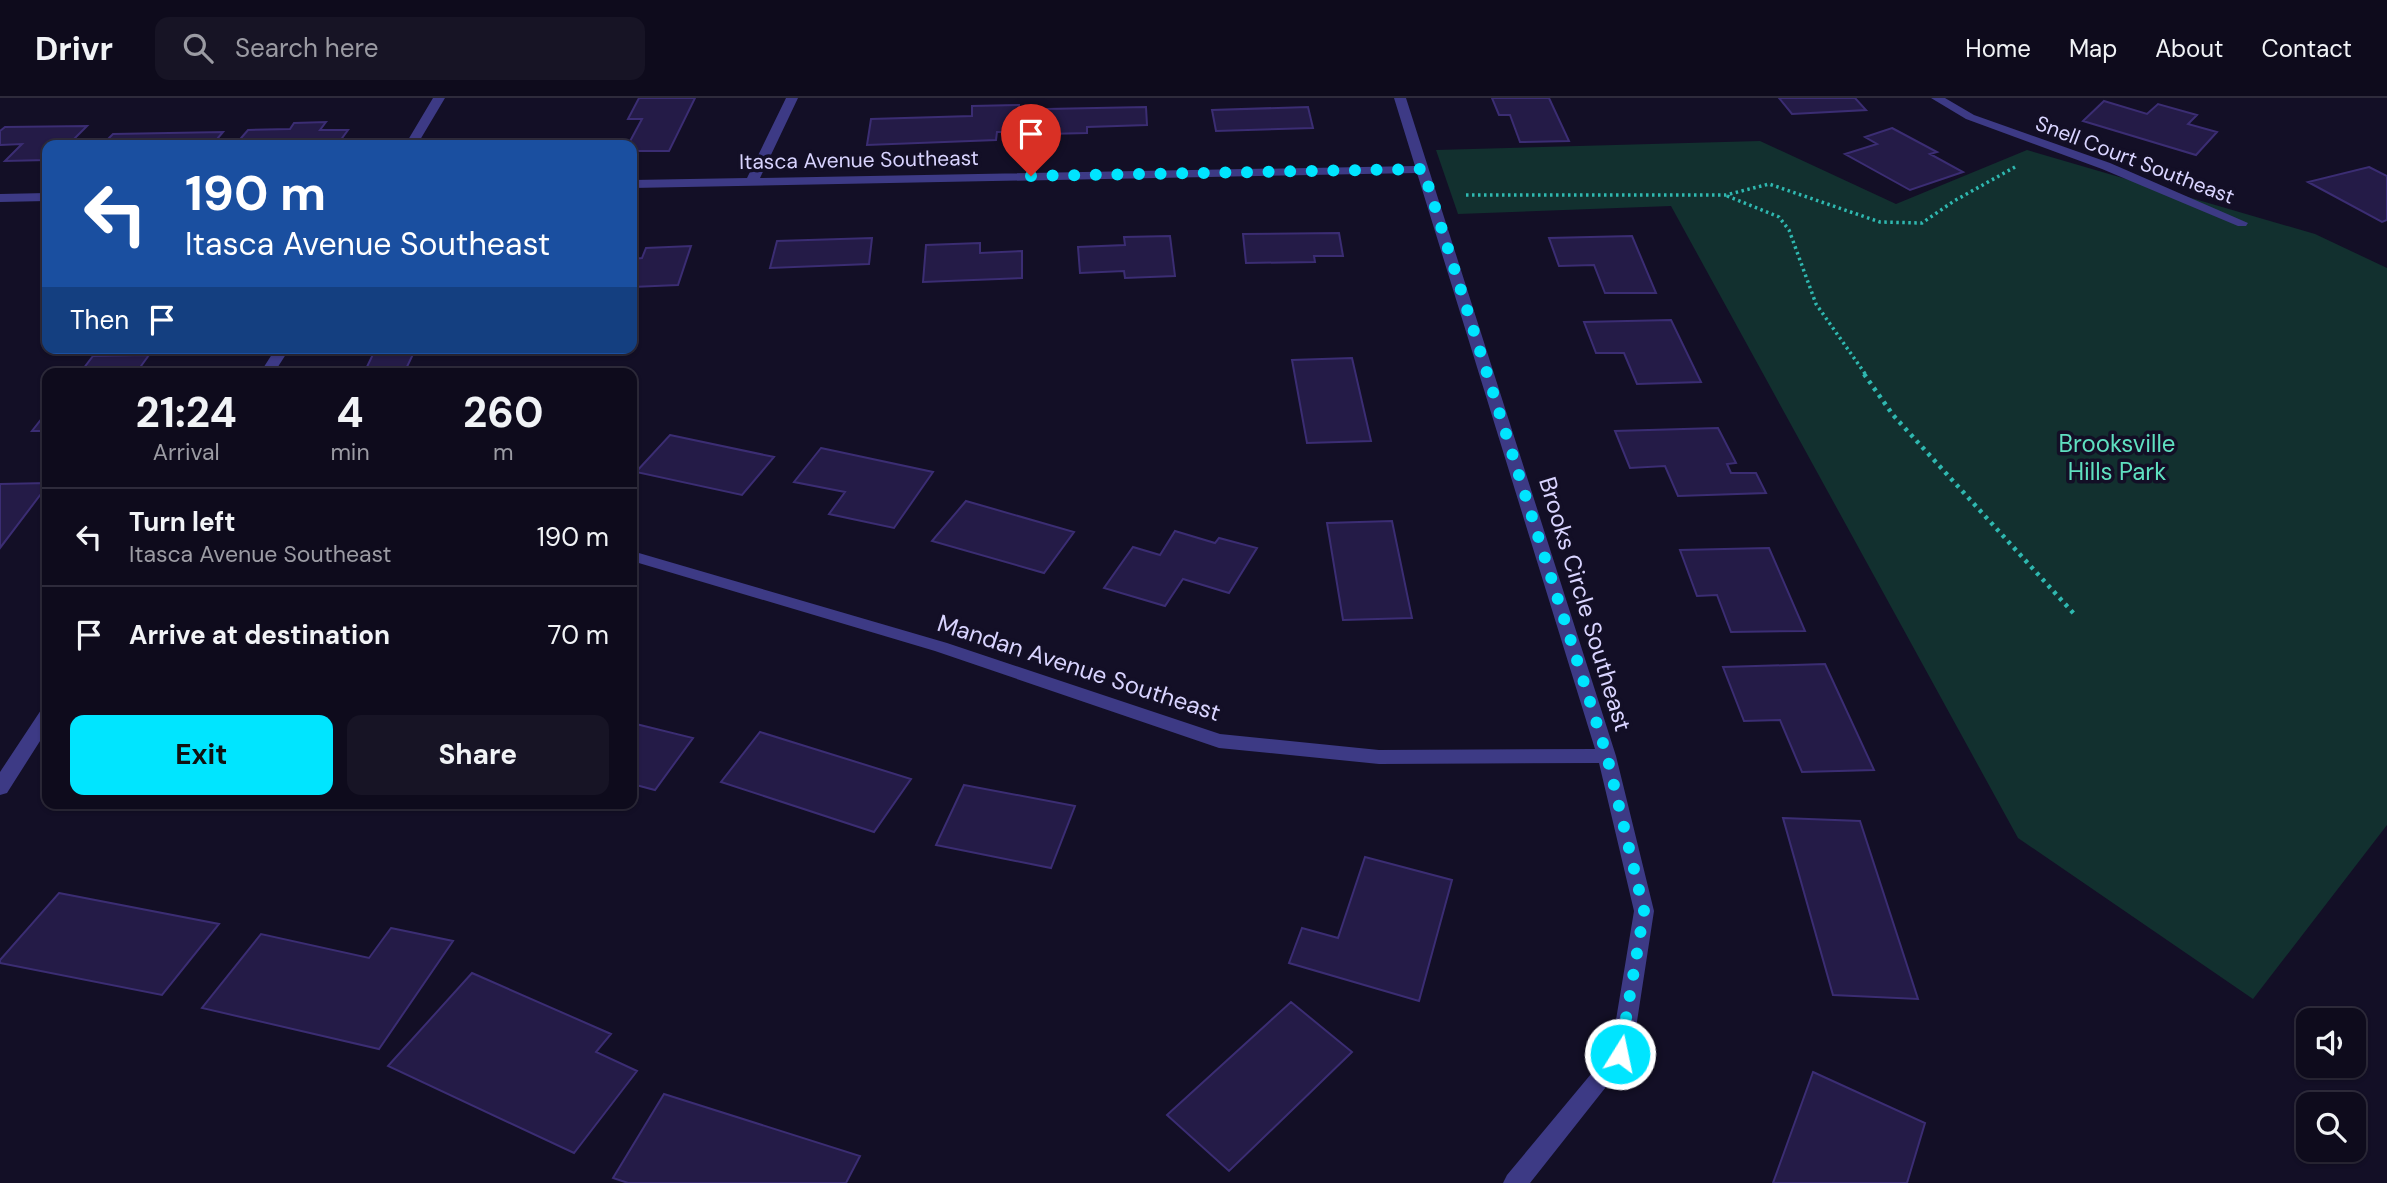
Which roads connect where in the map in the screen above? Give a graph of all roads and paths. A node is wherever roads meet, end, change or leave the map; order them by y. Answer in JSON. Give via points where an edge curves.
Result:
{"nodes":[{"id":1,"x":439,"y":98,"type":"edge"},
{"id":2,"x":792,"y":98,"type":"edge"},
{"id":3,"x":1400,"y":98,"type":"edge"},
{"id":4,"x":1937,"y":98,"type":"edge"},
{"id":5,"x":414,"y":140,"type":"edge"},
{"id":6,"x":2047,"y":146,"type":"junction"},
{"id":7,"x":1423,"y":169,"type":"junction"},
{"id":8,"x":751,"y":180,"type":"junction"},
{"id":9,"x":637,"y":184,"type":"edge"},
{"id":10,"x":1430,"y":195,"type":"junction"},
{"id":11,"x":1726,"y":195,"type":"junction"},
{"id":12,"x":42,"y":197,"type":"edge"},
{"id":13,"x":0,"y":198,"type":"edge"},
{"id":14,"x":2242,"y":223,"type":"dead end"},
{"id":15,"x":637,"y":557,"type":"edge"},
{"id":16,"x":2076,"y":616,"type":"dead end"},
{"id":17,"x":42,"y":723,"type":"edge"},
{"id":18,"x":1607,"y":756,"type":"junction"},
{"id":19,"x":0,"y":788,"type":"edge"},
{"id":20,"x":1515,"y":1183,"type":"edge"}],
"edges":[{"from":1,"to":5,"type":"street"},
{"from":2,"to":8,"type":"street"},
{"from":3,"to":7,"type":"street","name":"Brooks Circle Southeast"},
{"from":4,"to":6,"type":"street","name":"Snell Court Southeast","via":[[1970,117]]},
{"from":6,"to":11,"type":"path","via":[[1922,223],[1880,222],[1769,184]]},
{"from":6,"to":14,"type":"street","name":"Snell Court Southeast"},
{"from":7,"to":8,"type":"street","name":"Itasca Avenue Southeast"},
{"from":7,"to":10,"type":"street","name":"Brooks Circle Southeast"},
{"from":8,"to":9,"type":"street","name":"Itasca Avenue Southeast"},
{"from":10,"to":11,"type":"path"},
{"from":10,"to":18,"type":"street","name":"Brooks Circle Southeast"},
{"from":11,"to":16,"type":"path","via":[[1779,217],[1816,304],[1893,415]]},
{"from":12,"to":13,"type":"street"},
{"from":15,"to":18,"type":"street","name":"Mandan Avenue Southeast","via":[[941,647],[1219,741],[1379,757]]},
{"from":17,"to":19,"type":"street"},
{"from":18,"to":20,"type":"street","name":"Brooks Circle Southeast","via":[[1644,911],[1620,1054]]}]}
